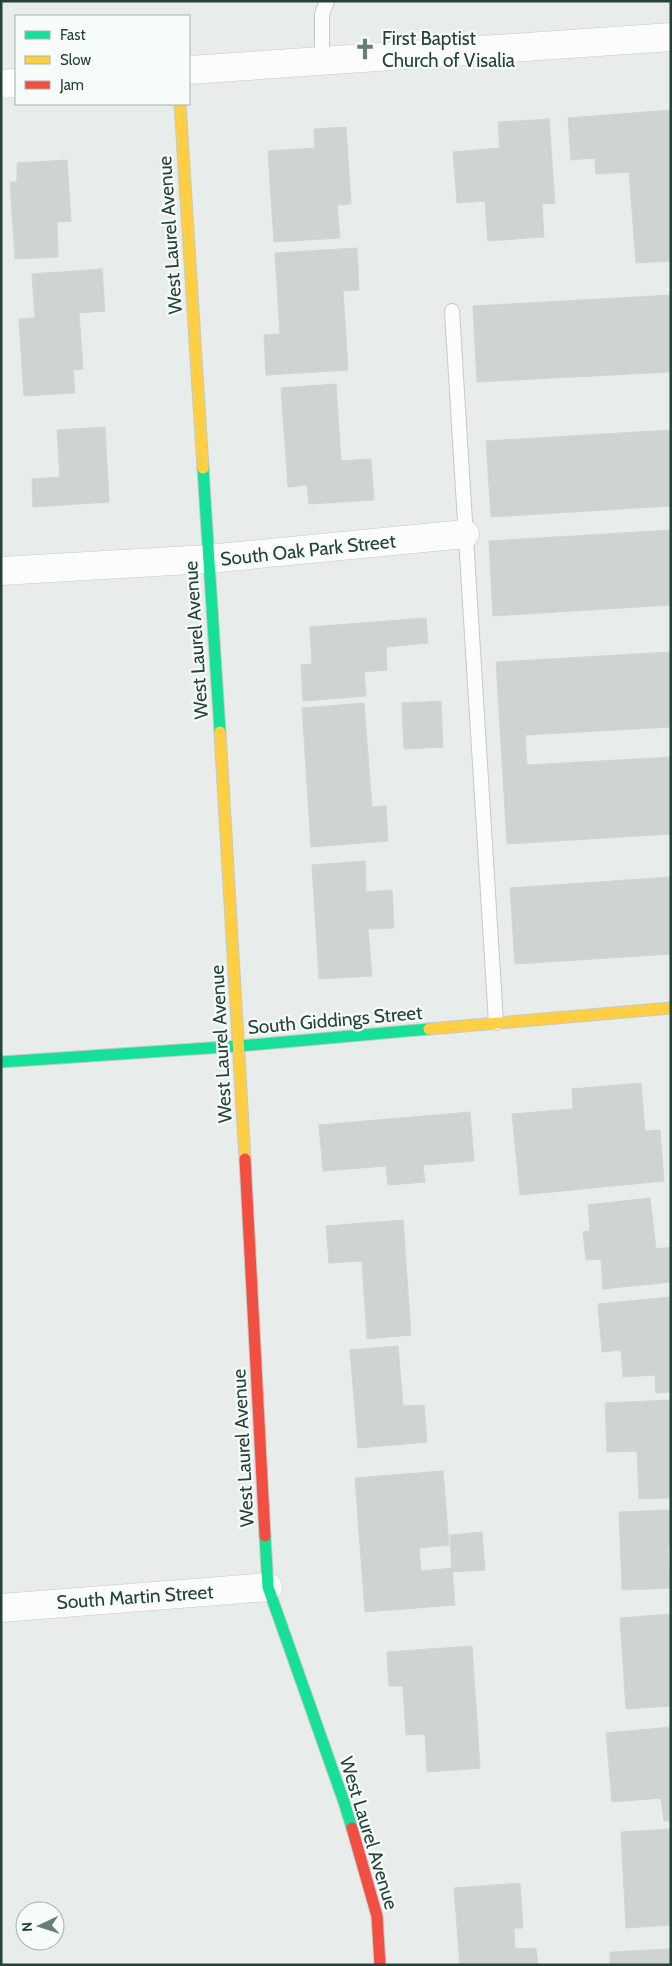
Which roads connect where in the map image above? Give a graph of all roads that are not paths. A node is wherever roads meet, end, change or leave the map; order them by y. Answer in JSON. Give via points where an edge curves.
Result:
{"nodes":[{"id":1,"x":328,"y":1,"type":"edge"},
{"id":2,"x":671,"y":37,"type":"edge"},
{"id":3,"x":322,"y":61,"type":"junction"},
{"id":4,"x":190,"y":70,"type":"edge"},
{"id":5,"x":15,"y":83,"type":"edge"},
{"id":6,"x":1,"y":84,"type":"edge"},
{"id":7,"x":180,"y":105,"type":"edge"},
{"id":8,"x":452,"y":311,"type":"dead end"},
{"id":9,"x":465,"y":534,"type":"junction"},
{"id":10,"x":208,"y":559,"type":"junction"},
{"id":11,"x":1,"y":571,"type":"edge"},
{"id":12,"x":671,"y":1008,"type":"edge"},
{"id":13,"x":496,"y":1024,"type":"junction"},
{"id":14,"x":239,"y":1046,"type":"junction"},
{"id":15,"x":1,"y":1062,"type":"edge"},
{"id":16,"x":268,"y":1587,"type":"junction"},
{"id":17,"x":1,"y":1608,"type":"edge"},
{"id":18,"x":380,"y":1965,"type":"edge"}],
"edges":[{"from":1,"to":3,"type":"lane","via":[[322,14]]},
{"from":2,"to":3,"type":"street"},
{"from":3,"to":4,"type":"street"},
{"from":5,"to":6,"type":"street"},
{"from":7,"to":10,"type":"street","name":"West Laurel Avenue"},
{"from":8,"to":9,"type":"lane"},
{"from":9,"to":10,"type":"street","name":"South Oak Park Street"},
{"from":9,"to":13,"type":"lane"},
{"from":10,"to":11,"type":"street","name":"South Oak Park Street"},
{"from":10,"to":14,"type":"street","name":"West Laurel Avenue"},
{"from":12,"to":13,"type":"street","name":"South Giddings Street"},
{"from":13,"to":14,"type":"street","name":"South Giddings Street"},
{"from":14,"to":15,"type":"street","name":"South Giddings Street"},
{"from":14,"to":16,"type":"street","name":"West Laurel Avenue"},
{"from":16,"to":17,"type":"street","name":"South Martin Street"},
{"from":16,"to":18,"type":"street","name":"West Laurel Avenue","via":[[344,1802],[377,1916]]}]}
